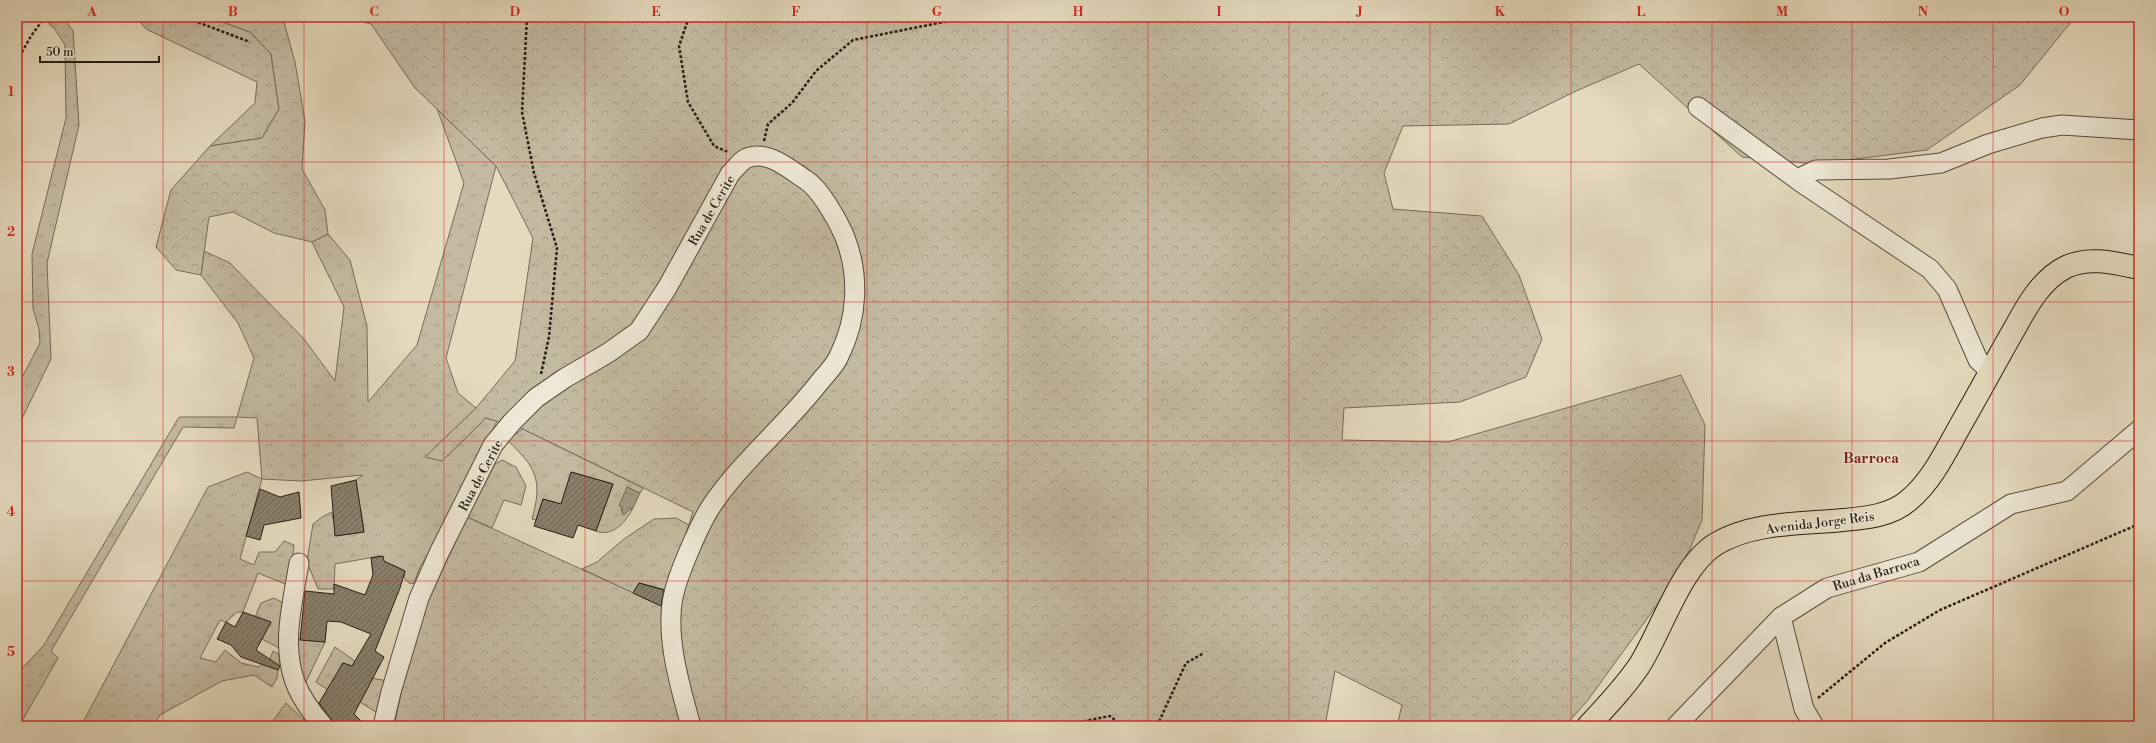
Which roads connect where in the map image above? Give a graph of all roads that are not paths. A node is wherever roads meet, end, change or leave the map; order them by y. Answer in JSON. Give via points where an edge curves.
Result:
{"nodes":[{"id":1,"x":1698,"y":107,"type":"dead end"},
{"id":2,"x":2139,"y":130,"type":"edge"},
{"id":3,"x":1796,"y":179,"type":"junction"},
{"id":4,"x":2139,"y":268,"type":"edge"},
{"id":5,"x":1990,"y":371,"type":"junction"},
{"id":6,"x":2139,"y":430,"type":"edge"},
{"id":7,"x":299,"y":563,"type":"dead end"},
{"id":8,"x":1781,"y":617,"type":"junction"},
{"id":9,"x":323,"y":726,"type":"edge"},
{"id":10,"x":384,"y":726,"type":"edge"},
{"id":11,"x":691,"y":726,"type":"edge"},
{"id":12,"x":1588,"y":726,"type":"edge"},
{"id":13,"x":1676,"y":726,"type":"edge"},
{"id":14,"x":1814,"y":726,"type":"edge"}],
"edges":[{"from":1,"to":3,"type":"street"},
{"from":2,"to":3,"type":"street","via":[[2062,125],[2042,128],[1988,144],[1941,163],[1889,169],[1816,170]]},
{"from":3,"to":5,"type":"street","via":[[1930,269],[1947,289],[1978,360]]},
{"from":4,"to":5,"type":"main road","name":"Avenida Jorge Reis","via":[[2091,261],[2067,266],[2057,272],[2033,298]]},
{"from":5,"to":12,"type":"main road","name":"Avenida Jorge Reis","via":[[1937,464],[1917,493],[1902,506],[1859,519],[1750,531],[1722,541],[1706,551],[1685,580],[1640,664]]},
{"from":6,"to":8,"type":"street","name":"Rua da Barroca","via":[[2067,491],[2011,504],[1919,562],[1827,588]]},
{"from":7,"to":9,"type":"street","via":[[289,628],[289,660],[295,682],[309,708]]},
{"from":8,"to":13,"type":"street","name":"Rua da Barroca"},
{"from":8,"to":14,"type":"street","via":[[1804,709]]},
{"from":10,"to":11,"type":"street","name":"Rua de Cerite","via":[[391,692],[420,598],[439,553],[493,445],[536,398],[639,331],[667,288],[730,174],[752,157],[780,162],[810,183],[838,222],[851,251],[856,289],[851,322],[839,357],[804,402],[747,462],[711,505],[674,591],[670,613],[672,638]]}]}
